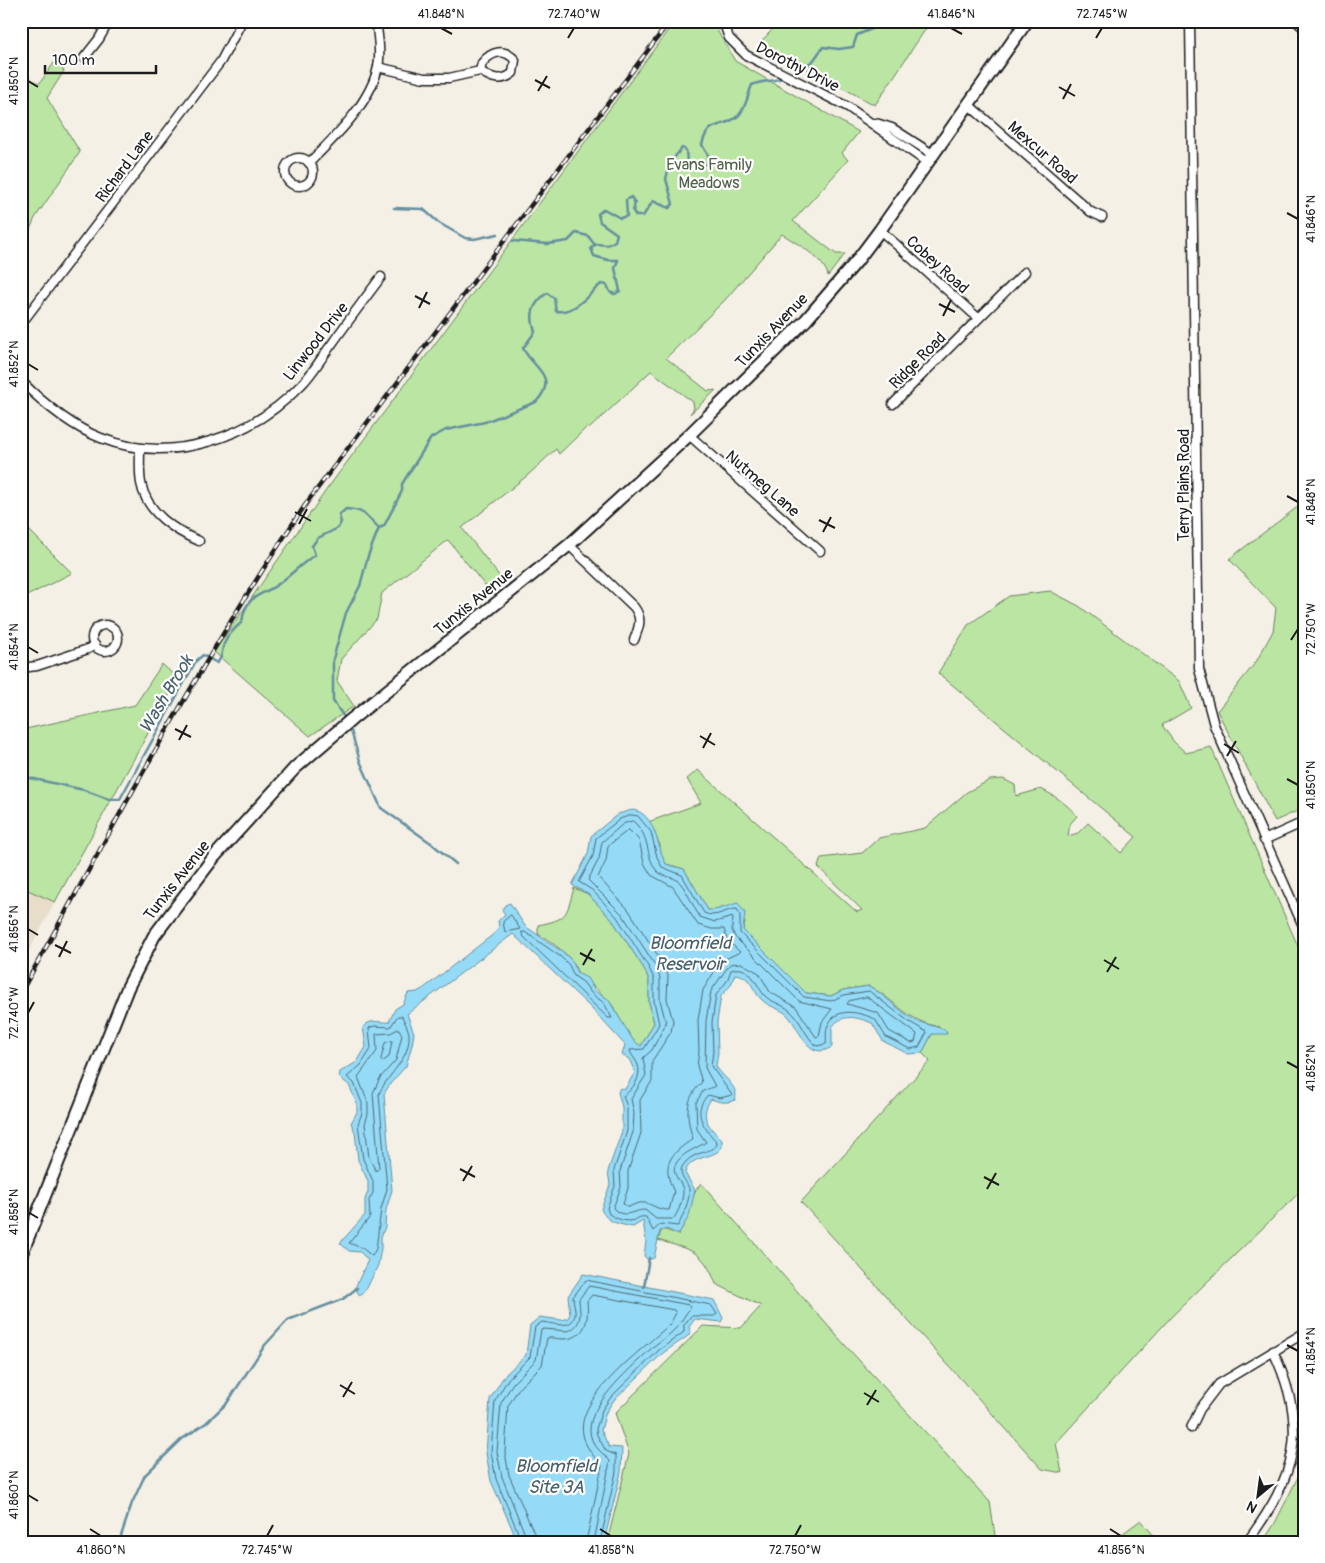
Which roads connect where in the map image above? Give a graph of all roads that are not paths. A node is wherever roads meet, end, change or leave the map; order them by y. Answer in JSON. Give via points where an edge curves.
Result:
{"nodes":[{"id":1,"x":109,"y":21,"type":"edge"},
{"id":2,"x":242,"y":21,"type":"edge"},
{"id":3,"x":376,"y":21,"type":"edge"},
{"id":4,"x":723,"y":21,"type":"edge"},
{"id":5,"x":1026,"y":21,"type":"edge"},
{"id":6,"x":1190,"y":21,"type":"edge"},
{"id":7,"x":1296,"y":21,"type":"edge"},
{"id":8,"x":1304,"y":28,"type":"edge"},
{"id":9,"x":84,"y":58,"type":"dead end"},
{"id":10,"x":378,"y":67,"type":"junction"},
{"id":11,"x":480,"y":71,"type":"junction"},
{"id":12,"x":969,"y":105,"type":"junction"},
{"id":13,"x":931,"y":159,"type":"junction"},
{"id":14,"x":309,"y":163,"type":"dead end"},
{"id":15,"x":1102,"y":217,"type":"dead end"},
{"id":16,"x":880,"y":230,"type":"junction"},
{"id":17,"x":1025,"y":272,"type":"dead end"},
{"id":18,"x":381,"y":277,"type":"dead end"},
{"id":19,"x":978,"y":318,"type":"junction"},
{"id":20,"x":21,"y":324,"type":"edge"},
{"id":21,"x":21,"y":381,"type":"edge"},
{"id":22,"x":892,"y":404,"type":"dead end"},
{"id":23,"x":688,"y":435,"type":"junction"},
{"id":24,"x":140,"y":448,"type":"junction"},
{"id":25,"x":199,"y":541,"type":"dead end"},
{"id":26,"x":569,"y":544,"type":"junction"},
{"id":27,"x":820,"y":551,"type":"dead end"},
{"id":28,"x":634,"y":640,"type":"dead end"},
{"id":29,"x":95,"y":645,"type":"dead end"},
{"id":30,"x":21,"y":668,"type":"edge"},
{"id":31,"x":1304,"y":822,"type":"edge"},
{"id":32,"x":1264,"y":840,"type":"junction"},
{"id":33,"x":1304,"y":928,"type":"edge"},
{"id":34,"x":21,"y":1255,"type":"edge"},
{"id":35,"x":1304,"y":1333,"type":"edge"},
{"id":36,"x":1272,"y":1352,"type":"junction"},
{"id":37,"x":1191,"y":1428,"type":"dead end"},
{"id":38,"x":1247,"y":1542,"type":"edge"}],
"edges":[{"from":1,"to":9,"type":"street"},
{"from":2,"to":20,"type":"street","name":"Richard Lane","via":[[221,61]]},
{"from":3,"to":10,"type":"street"},
{"from":4,"to":13,"type":"street","name":"Dorothy Drive","via":[[729,38],[746,56],[828,95],[874,123],[887,135]]},
{"from":5,"to":12,"type":"main road","name":"Tunxis Avenue"},
{"from":6,"to":32,"type":"street","name":"Terry Plains Road","via":[[1199,670],[1214,725]]},
{"from":7,"to":8,"type":"street"},
{"from":10,"to":11,"type":"street","via":[[424,78],[449,78]]},
{"from":10,"to":14,"type":"street","via":[[358,110]]},
{"from":11,"to":11,"type":"street","via":[[495,79],[507,78],[513,73],[515,60],[504,52],[496,52],[482,63]]},
{"from":12,"to":13,"type":"main road","name":"Tunxis Avenue"},
{"from":12,"to":15,"type":"street","name":"Mexcur Road","via":[[1091,212]]},
{"from":13,"to":16,"type":"main road","name":"Tunxis Avenue"},
{"from":16,"to":19,"type":"street","name":"Cobey Road"},
{"from":16,"to":23,"type":"main road","name":"Tunxis Avenue","via":[[806,320]]},
{"from":17,"to":19,"type":"street","name":"Ridge Road"},
{"from":18,"to":24,"type":"street","name":"Linwood Drive","via":[[303,384],[263,418],[210,442],[187,447]]},
{"from":19,"to":22,"type":"street","name":"Ridge Road"},
{"from":21,"to":24,"type":"street","name":"Linwood Drive","via":[[60,416],[82,429],[102,439]]},
{"from":23,"to":26,"type":"main road","name":"Tunxis Avenue"},
{"from":23,"to":27,"type":"street","name":"Nutmeg Lane"},
{"from":24,"to":25,"type":"street","via":[[141,483],[145,496],[163,520],[179,533]]},
{"from":26,"to":28,"type":"street","via":[[634,607],[640,616]]},
{"from":26,"to":34,"type":"main road","name":"Tunxis Avenue","via":[[295,768],[254,810],[202,872],[154,936],[116,1013]]},
{"from":29,"to":30,"type":"street","via":[[37,666]]},
{"from":31,"to":32,"type":"street"},
{"from":32,"to":33,"type":"street","name":"Terry Plains Road"},
{"from":35,"to":36,"type":"street"},
{"from":36,"to":37,"type":"street","via":[[1219,1384],[1200,1409]]},
{"from":36,"to":38,"type":"street","via":[[1286,1378],[1293,1414],[1293,1442],[1289,1471],[1281,1491]]}]}
